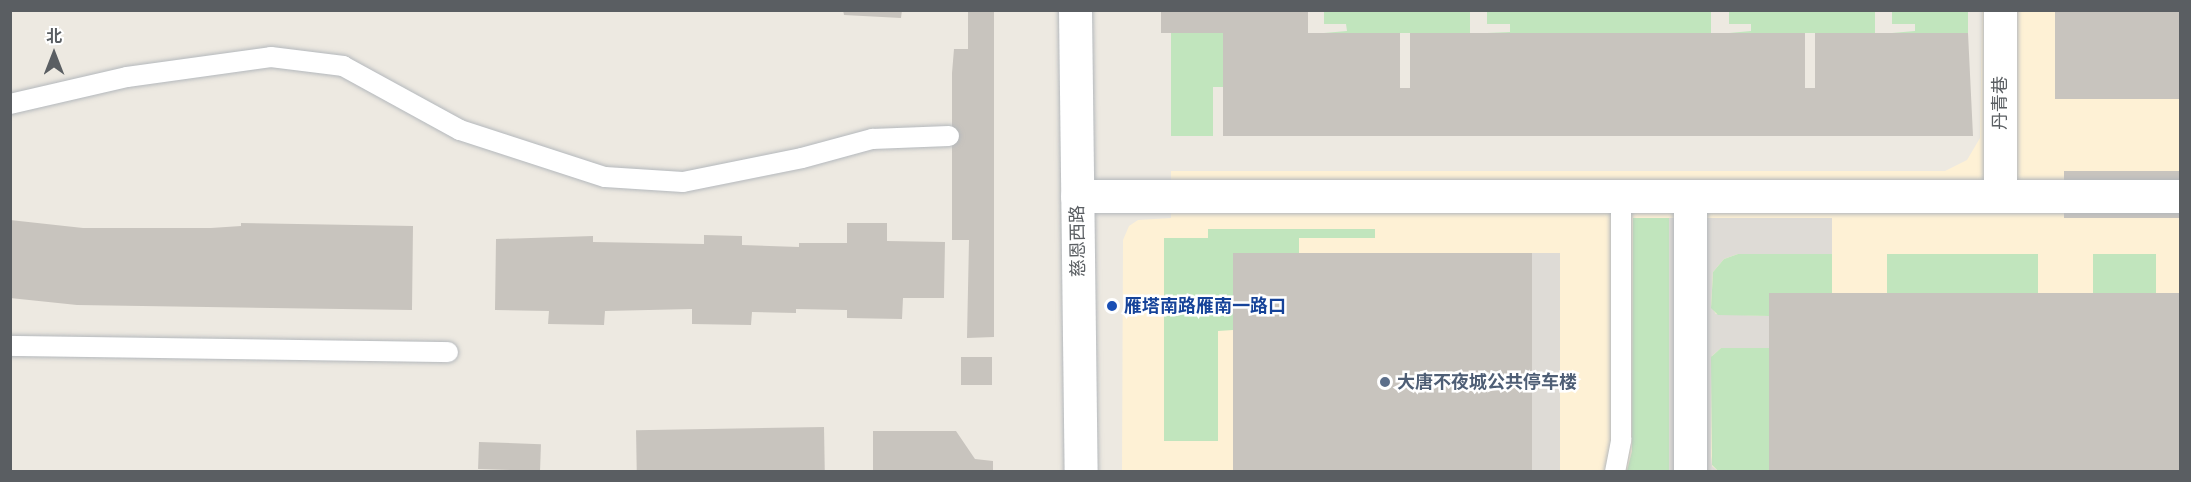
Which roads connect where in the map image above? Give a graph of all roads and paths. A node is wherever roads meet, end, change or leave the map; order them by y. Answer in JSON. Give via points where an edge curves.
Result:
{"nodes":[{"id":1,"x":1075,"y":10,"type":"edge"},
{"id":2,"x":2000,"y":10,"type":"edge"},
{"id":3,"x":10,"y":104,"type":"edge"},
{"id":4,"x":949,"y":136,"type":"dead end"},
{"id":5,"x":1077,"y":196,"type":"junction"},
{"id":6,"x":1622,"y":196,"type":"junction"},
{"id":7,"x":1690,"y":196,"type":"junction"},
{"id":8,"x":2000,"y":196,"type":"junction"},
{"id":9,"x":2181,"y":196,"type":"edge"},
{"id":10,"x":10,"y":346,"type":"edge"},
{"id":11,"x":448,"y":352,"type":"dead end"},
{"id":12,"x":1081,"y":471,"type":"edge"},
{"id":13,"x":1615,"y":471,"type":"edge"},
{"id":14,"x":1690,"y":471,"type":"edge"}],
"edges":[{"from":1,"to":5,"type":"street","name":"慈恩西路"},
{"from":2,"to":8,"type":"street","name":"丹青巷"},
{"from":3,"to":4,"type":"lane","via":[[127,77],[270,57],[343,66],[460,130],[605,177],[683,182],[872,139]]},
{"from":5,"to":6,"type":"street"},
{"from":5,"to":12,"type":"street","name":"慈恩西路"},
{"from":6,"to":7,"type":"street"},
{"from":6,"to":13,"type":"lane","via":[[1622,440]]},
{"from":7,"to":8,"type":"street"},
{"from":7,"to":14,"type":"street"},
{"from":8,"to":9,"type":"street"},
{"from":10,"to":11,"type":"lane"}]}
